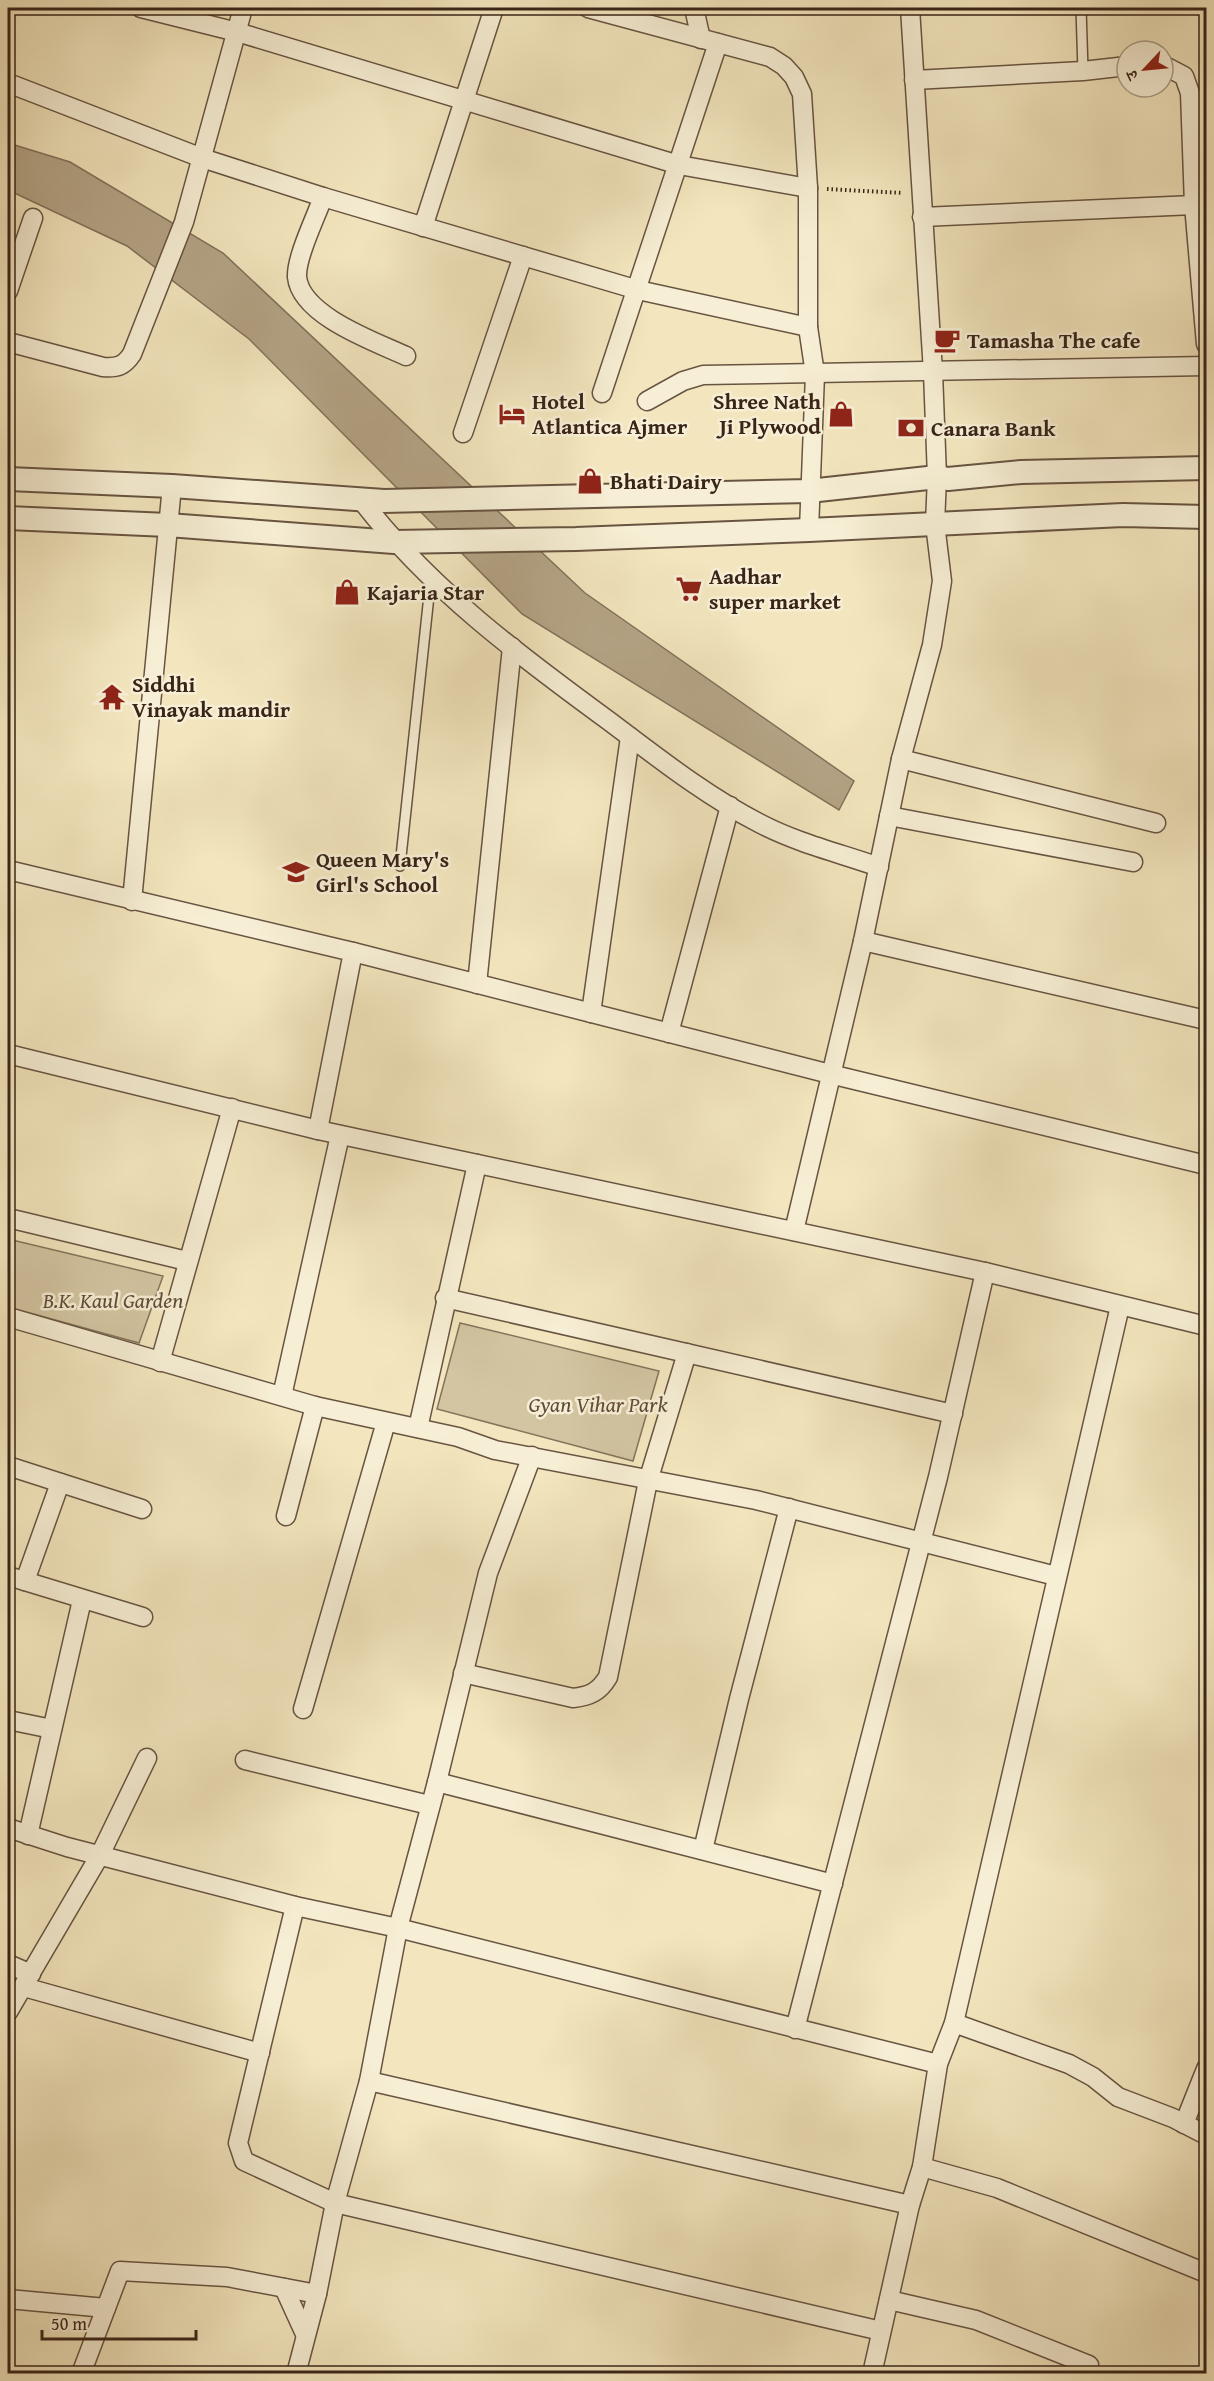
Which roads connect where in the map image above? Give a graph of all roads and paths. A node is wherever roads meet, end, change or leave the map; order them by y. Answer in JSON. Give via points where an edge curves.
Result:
{"nodes":[{"id":1,"x":141,"y":8,"type":"edge"},
{"id":2,"x":243,"y":8,"type":"edge"},
{"id":3,"x":494,"y":8,"type":"edge"},
{"id":4,"x":588,"y":8,"type":"edge"},
{"id":5,"x":694,"y":8,"type":"edge"},
{"id":6,"x":910,"y":8,"type":"edge"},
{"id":7,"x":1081,"y":8,"type":"edge"},
{"id":8,"x":237,"y":32,"type":"junction"},
{"id":9,"x":710,"y":41,"type":"junction"},
{"id":10,"x":1115,"y":67,"type":"edge"},
{"id":11,"x":1083,"y":71,"type":"junction"},
{"id":12,"x":1175,"y":71,"type":"edge"},
{"id":13,"x":915,"y":80,"type":"junction"},
{"id":14,"x":8,"y":83,"type":"edge"},
{"id":15,"x":464,"y":100,"type":"junction"},
{"id":16,"x":202,"y":158,"type":"junction"},
{"id":17,"x":679,"y":165,"type":"junction"},
{"id":18,"x":808,"y":188,"type":"junction"},
{"id":19,"x":922,"y":194,"type":"junction"},
{"id":20,"x":322,"y":198,"type":"junction"},
{"id":21,"x":1194,"y":205,"type":"junction"},
{"id":22,"x":922,"y":217,"type":"junction"},
{"id":23,"x":33,"y":218,"type":"dead end"},
{"id":24,"x":423,"y":227,"type":"junction"},
{"id":25,"x":523,"y":256,"type":"junction"},
{"id":26,"x":13,"y":259,"type":"edge"},
{"id":27,"x":638,"y":290,"type":"junction"},
{"id":28,"x":8,"y":291,"type":"edge"},
{"id":29,"x":808,"y":327,"type":"junction"},
{"id":30,"x":8,"y":342,"type":"edge"},
{"id":31,"x":1206,"y":344,"type":"edge"},
{"id":32,"x":406,"y":356,"type":"dead end"},
{"id":33,"x":1206,"y":366,"type":"edge"},
{"id":34,"x":933,"y":372,"type":"junction"},
{"id":35,"x":815,"y":374,"type":"junction"},
{"id":36,"x":602,"y":393,"type":"dead end"},
{"id":37,"x":647,"y":401,"type":"dead end"},
{"id":38,"x":463,"y":433,"type":"dead end"},
{"id":39,"x":1206,"y":468,"type":"edge"},
{"id":40,"x":937,"y":477,"type":"junction"},
{"id":41,"x":8,"y":479,"type":"edge"},
{"id":42,"x":172,"y":486,"type":"junction"},
{"id":43,"x":809,"y":491,"type":"junction"},
{"id":44,"x":373,"y":501,"type":"junction"},
{"id":45,"x":1206,"y":517,"type":"edge"},
{"id":46,"x":8,"y":518,"type":"edge"},
{"id":47,"x":935,"y":524,"type":"junction"},
{"id":48,"x":168,"y":525,"type":"junction"},
{"id":49,"x":809,"y":530,"type":"junction"},
{"id":50,"x":394,"y":542,"type":"junction"},
{"id":51,"x":431,"y":577,"type":"junction"},
{"id":52,"x":512,"y":647,"type":"junction"},
{"id":53,"x":630,"y":736,"type":"junction"},
{"id":54,"x":900,"y":766,"type":"junction"},
{"id":55,"x":730,"y":806,"type":"junction"},
{"id":56,"x":890,"y":811,"type":"junction"},
{"id":57,"x":1156,"y":823,"type":"dead end"},
{"id":58,"x":1133,"y":862,"type":"dead end"},
{"id":59,"x":400,"y":866,"type":"dead end"},
{"id":60,"x":879,"y":867,"type":"junction"},
{"id":61,"x":8,"y":870,"type":"edge"},
{"id":62,"x":132,"y":901,"type":"junction"},
{"id":63,"x":863,"y":941,"type":"junction"},
{"id":64,"x":353,"y":952,"type":"junction"},
{"id":65,"x":477,"y":984,"type":"junction"},
{"id":66,"x":591,"y":1013,"type":"junction"},
{"id":67,"x":1206,"y":1020,"type":"edge"},
{"id":68,"x":669,"y":1033,"type":"junction"},
{"id":69,"x":8,"y":1054,"type":"edge"},
{"id":70,"x":830,"y":1074,"type":"junction"},
{"id":71,"x":232,"y":1108,"type":"junction"},
{"id":72,"x":318,"y":1130,"type":"junction"},
{"id":73,"x":340,"y":1135,"type":"junction"},
{"id":74,"x":477,"y":1164,"type":"junction"},
{"id":75,"x":1206,"y":1165,"type":"edge"},
{"id":76,"x":8,"y":1218,"type":"edge"},
{"id":77,"x":794,"y":1231,"type":"junction"},
{"id":78,"x":187,"y":1261,"type":"junction"},
{"id":79,"x":985,"y":1272,"type":"junction"},
{"id":80,"x":445,"y":1298,"type":"junction"},
{"id":81,"x":1120,"y":1306,"type":"junction"},
{"id":82,"x":8,"y":1317,"type":"edge"},
{"id":83,"x":1206,"y":1326,"type":"edge"},
{"id":84,"x":687,"y":1353,"type":"junction"},
{"id":85,"x":160,"y":1362,"type":"junction"},
{"id":86,"x":282,"y":1396,"type":"junction"},
{"id":87,"x":315,"y":1406,"type":"junction"},
{"id":88,"x":953,"y":1414,"type":"junction"},
{"id":89,"x":386,"y":1422,"type":"junction"},
{"id":90,"x":417,"y":1428,"type":"junction"},
{"id":91,"x":532,"y":1456,"type":"junction"},
{"id":92,"x":8,"y":1466,"type":"edge"},
{"id":93,"x":648,"y":1481,"type":"junction"},
{"id":94,"x":60,"y":1483,"type":"junction"},
{"id":95,"x":789,"y":1508,"type":"junction"},
{"id":96,"x":142,"y":1509,"type":"dead end"},
{"id":97,"x":286,"y":1516,"type":"dead end"},
{"id":98,"x":922,"y":1541,"type":"junction"},
{"id":99,"x":1056,"y":1576,"type":"junction"},
{"id":100,"x":16,"y":1579,"type":"edge"},
{"id":101,"x":82,"y":1600,"type":"junction"},
{"id":102,"x":143,"y":1617,"type":"dead end"},
{"id":103,"x":463,"y":1673,"type":"junction"},
{"id":104,"x":303,"y":1708,"type":"dead end"},
{"id":105,"x":8,"y":1720,"type":"edge"},
{"id":106,"x":52,"y":1729,"type":"junction"},
{"id":107,"x":147,"y":1758,"type":"dead end"},
{"id":108,"x":245,"y":1760,"type":"dead end"},
{"id":109,"x":437,"y":1782,"type":"junction"},
{"id":110,"x":429,"y":1805,"type":"junction"},
{"id":111,"x":8,"y":1828,"type":"edge"},
{"id":112,"x":28,"y":1835,"type":"junction"},
{"id":113,"x":703,"y":1850,"type":"junction"},
{"id":114,"x":100,"y":1855,"type":"junction"},
{"id":115,"x":833,"y":1884,"type":"junction"},
{"id":116,"x":296,"y":1906,"type":"junction"},
{"id":117,"x":398,"y":1928,"type":"junction"},
{"id":118,"x":8,"y":1964,"type":"edge"},
{"id":119,"x":27,"y":1980,"type":"junction"},
{"id":120,"x":8,"y":2012,"type":"edge"},
{"id":121,"x":954,"y":2023,"type":"junction"},
{"id":122,"x":795,"y":2029,"type":"junction"},
{"id":123,"x":260,"y":2053,"type":"junction"},
{"id":124,"x":938,"y":2064,"type":"junction"},
{"id":125,"x":1206,"y":2069,"type":"edge"},
{"id":126,"x":369,"y":2081,"type":"junction"},
{"id":127,"x":1184,"y":2124,"type":"junction"},
{"id":128,"x":1206,"y":2135,"type":"edge"},
{"id":129,"x":922,"y":2167,"type":"junction"},
{"id":130,"x":335,"y":2203,"type":"junction"},
{"id":131,"x":910,"y":2205,"type":"junction"},
{"id":132,"x":1206,"y":2273,"type":"edge"},
{"id":133,"x":284,"y":2288,"type":"junction"},
{"id":134,"x":317,"y":2294,"type":"junction"},
{"id":135,"x":8,"y":2299,"type":"edge"},
{"id":136,"x":889,"y":2300,"type":"junction"},
{"id":137,"x":106,"y":2308,"type":"junction"},
{"id":138,"x":881,"y":2331,"type":"junction"},
{"id":139,"x":305,"y":2334,"type":"junction"},
{"id":140,"x":1089,"y":2365,"type":"dead end"},
{"id":141,"x":81,"y":2373,"type":"edge"},
{"id":142,"x":296,"y":2373,"type":"edge"},
{"id":143,"x":872,"y":2373,"type":"edge"}],
"edges":[{"from":1,"to":8,"type":"street"},
{"from":2,"to":8,"type":"street"},
{"from":3,"to":15,"type":"street"},
{"from":4,"to":9,"type":"street"},
{"from":5,"to":9,"type":"street"},
{"from":6,"to":13,"type":"street"},
{"from":7,"to":11,"type":"lane"},
{"from":8,"to":15,"type":"street"},
{"from":8,"to":16,"type":"street"},
{"from":9,"to":17,"type":"street"},
{"from":9,"to":18,"type":"street","via":[[770,57],[794,76],[802,94]]},
{"from":10,"to":11,"type":"street"},
{"from":11,"to":13,"type":"street"},
{"from":12,"to":21,"type":"street","via":[[1184,76],[1190,93]]},
{"from":13,"to":19,"type":"street"},
{"from":14,"to":16,"type":"street"},
{"from":15,"to":17,"type":"street"},
{"from":15,"to":24,"type":"street"},
{"from":16,"to":20,"type":"street"},
{"from":16,"to":30,"type":"street","via":[[184,222],[126,363],[117,368],[103,367]]},
{"from":17,"to":18,"type":"street"},
{"from":17,"to":27,"type":"street"},
{"from":18,"to":19,"type":"path"},
{"from":18,"to":29,"type":"street"},
{"from":19,"to":22,"type":"street"},
{"from":20,"to":24,"type":"street"},
{"from":20,"to":32,"type":"street","via":[[299,264],[297,278],[302,289],[335,324]]},
{"from":21,"to":22,"type":"street"},
{"from":21,"to":31,"type":"street"},
{"from":22,"to":34,"type":"street"},
{"from":23,"to":26,"type":"street"},
{"from":24,"to":25,"type":"street"},
{"from":25,"to":27,"type":"street"},
{"from":25,"to":38,"type":"street"},
{"from":26,"to":28,"type":"street"},
{"from":27,"to":29,"type":"street"},
{"from":27,"to":36,"type":"street"},
{"from":29,"to":35,"type":"street"},
{"from":33,"to":34,"type":"street"},
{"from":34,"to":35,"type":"street"},
{"from":34,"to":40,"type":"street"},
{"from":35,"to":37,"type":"street","via":[[703,375]]},
{"from":35,"to":43,"type":"street"},
{"from":39,"to":40,"type":"street"},
{"from":40,"to":43,"type":"street"},
{"from":40,"to":47,"type":"street"},
{"from":41,"to":42,"type":"street"},
{"from":42,"to":44,"type":"street"},
{"from":42,"to":48,"type":"street"},
{"from":43,"to":44,"type":"street"},
{"from":43,"to":49,"type":"street"},
{"from":44,"to":50,"type":"street"},
{"from":45,"to":47,"type":"street","via":[[1123,515]]},
{"from":46,"to":48,"type":"street"},
{"from":47,"to":49,"type":"street"},
{"from":47,"to":54,"type":"street","via":[[942,581],[932,645]]},
{"from":48,"to":50,"type":"street"},
{"from":48,"to":62,"type":"street"},
{"from":49,"to":50,"type":"street"},
{"from":50,"to":51,"type":"street"},
{"from":51,"to":52,"type":"street"},
{"from":51,"to":59,"type":"lane"},
{"from":52,"to":53,"type":"street"},
{"from":52,"to":65,"type":"street"},
{"from":53,"to":55,"type":"street"},
{"from":53,"to":66,"type":"street"},
{"from":54,"to":56,"type":"street"},
{"from":54,"to":57,"type":"street"},
{"from":55,"to":60,"type":"street","via":[[799,840]]},
{"from":55,"to":68,"type":"street"},
{"from":56,"to":58,"type":"street"},
{"from":56,"to":60,"type":"street"},
{"from":60,"to":63,"type":"street"},
{"from":61,"to":62,"type":"street"},
{"from":62,"to":64,"type":"street"},
{"from":63,"to":67,"type":"street"},
{"from":63,"to":70,"type":"street"},
{"from":64,"to":65,"type":"street"},
{"from":64,"to":72,"type":"street"},
{"from":65,"to":66,"type":"street"},
{"from":66,"to":68,"type":"street"},
{"from":68,"to":70,"type":"street"},
{"from":69,"to":71,"type":"street"},
{"from":70,"to":75,"type":"street"},
{"from":70,"to":77,"type":"street"},
{"from":71,"to":72,"type":"street"},
{"from":71,"to":78,"type":"street"},
{"from":72,"to":73,"type":"street"},
{"from":73,"to":74,"type":"street"},
{"from":73,"to":86,"type":"street"},
{"from":74,"to":77,"type":"street"},
{"from":74,"to":80,"type":"street"},
{"from":76,"to":78,"type":"street"},
{"from":77,"to":79,"type":"street"},
{"from":78,"to":85,"type":"street"},
{"from":79,"to":81,"type":"street"},
{"from":79,"to":88,"type":"street"},
{"from":80,"to":84,"type":"street"},
{"from":80,"to":90,"type":"street"},
{"from":81,"to":83,"type":"street"},
{"from":81,"to":99,"type":"street"},
{"from":82,"to":85,"type":"street"},
{"from":84,"to":88,"type":"street"},
{"from":84,"to":93,"type":"street"},
{"from":85,"to":86,"type":"street"},
{"from":86,"to":87,"type":"street"},
{"from":87,"to":89,"type":"street"},
{"from":87,"to":97,"type":"street"},
{"from":88,"to":98,"type":"street"},
{"from":89,"to":90,"type":"street"},
{"from":89,"to":104,"type":"street"},
{"from":90,"to":91,"type":"street"},
{"from":91,"to":93,"type":"street"},
{"from":91,"to":103,"type":"street","via":[[488,1573]]},
{"from":92,"to":94,"type":"street"},
{"from":93,"to":95,"type":"street"},
{"from":93,"to":103,"type":"street","via":[[608,1677],[601,1689],[573,1698]]},
{"from":94,"to":96,"type":"street"},
{"from":94,"to":100,"type":"street"},
{"from":95,"to":98,"type":"street"},
{"from":95,"to":113,"type":"street"},
{"from":98,"to":99,"type":"street"},
{"from":98,"to":115,"type":"street"},
{"from":99,"to":121,"type":"street"},
{"from":100,"to":101,"type":"street"},
{"from":101,"to":102,"type":"street"},
{"from":101,"to":106,"type":"street"},
{"from":103,"to":109,"type":"street"},
{"from":105,"to":106,"type":"street"},
{"from":106,"to":112,"type":"street"},
{"from":107,"to":114,"type":"street"},
{"from":108,"to":110,"type":"street"},
{"from":109,"to":110,"type":"street"},
{"from":109,"to":113,"type":"street"},
{"from":110,"to":117,"type":"street"},
{"from":111,"to":112,"type":"street"},
{"from":112,"to":114,"type":"street"},
{"from":113,"to":115,"type":"street"},
{"from":114,"to":116,"type":"street"},
{"from":114,"to":119,"type":"street"},
{"from":115,"to":122,"type":"street"},
{"from":116,"to":117,"type":"street"},
{"from":116,"to":123,"type":"street"},
{"from":117,"to":122,"type":"street"},
{"from":117,"to":126,"type":"street"},
{"from":118,"to":119,"type":"street"},
{"from":119,"to":120,"type":"street"},
{"from":119,"to":123,"type":"street"},
{"from":121,"to":124,"type":"street"},
{"from":121,"to":127,"type":"street","via":[[1069,2064],[1118,2097]]},
{"from":122,"to":124,"type":"street"},
{"from":123,"to":130,"type":"street","via":[[239,2152],[244,2161]]},
{"from":124,"to":129,"type":"street"},
{"from":125,"to":127,"type":"street"},
{"from":126,"to":130,"type":"street"},
{"from":126,"to":131,"type":"street"},
{"from":127,"to":128,"type":"street"},
{"from":129,"to":131,"type":"street"},
{"from":129,"to":132,"type":"street","via":[[997,2188]]},
{"from":130,"to":134,"type":"street"},
{"from":130,"to":138,"type":"street"},
{"from":131,"to":136,"type":"street"},
{"from":133,"to":134,"type":"street"},
{"from":133,"to":137,"type":"street","via":[[227,2277],[120,2271]]},
{"from":133,"to":139,"type":"street"},
{"from":134,"to":139,"type":"street"},
{"from":135,"to":137,"type":"street"},
{"from":136,"to":138,"type":"street"},
{"from":136,"to":140,"type":"street","via":[[967,2318]]},
{"from":137,"to":141,"type":"street"},
{"from":138,"to":143,"type":"street"},
{"from":139,"to":142,"type":"street"}]}
